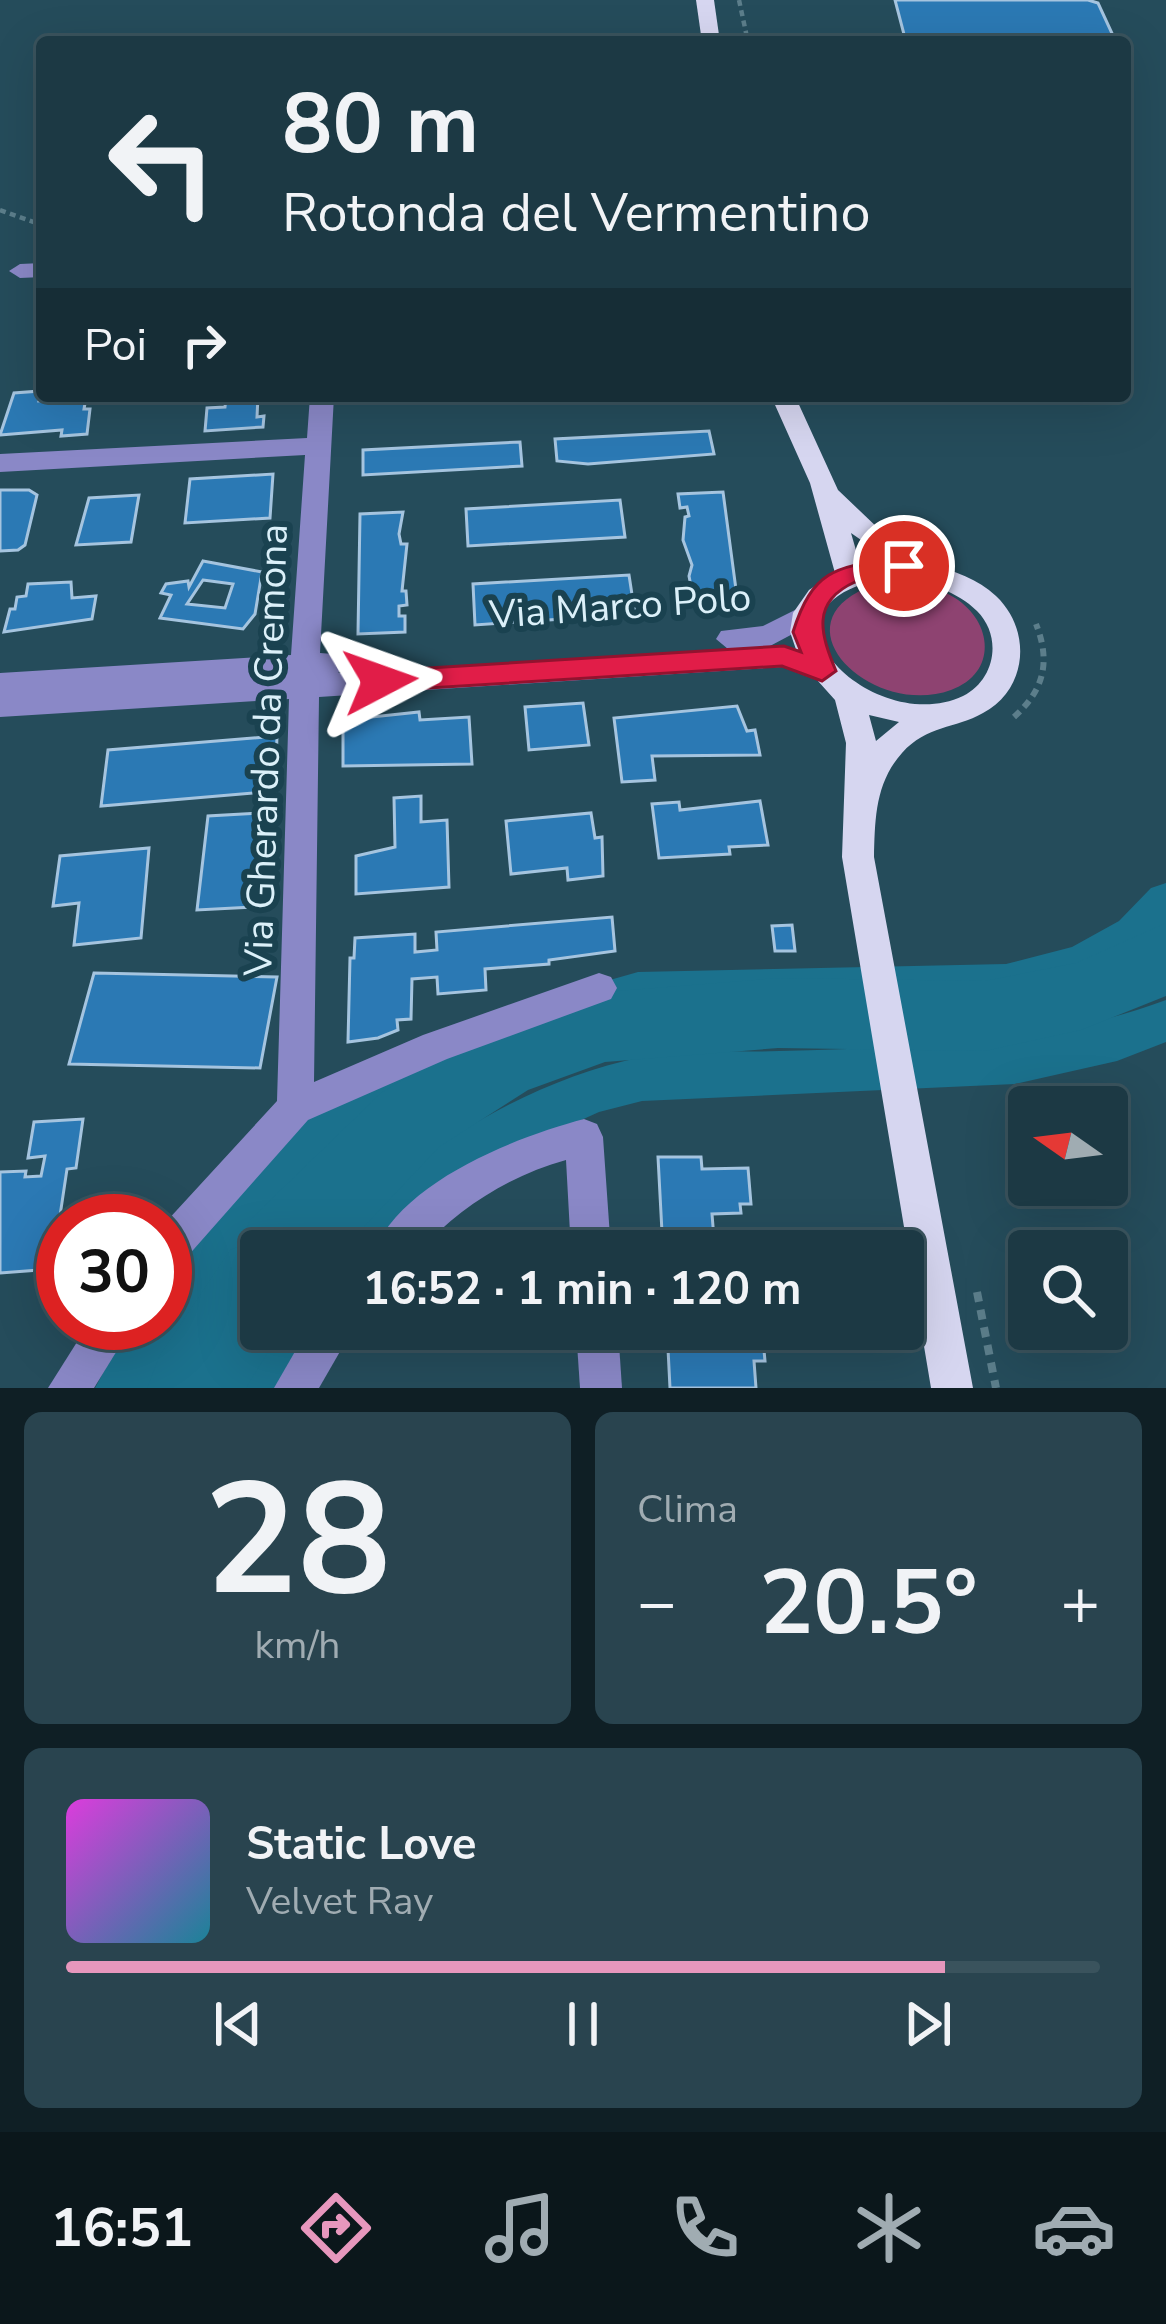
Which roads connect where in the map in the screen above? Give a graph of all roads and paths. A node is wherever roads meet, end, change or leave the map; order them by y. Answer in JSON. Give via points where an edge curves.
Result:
{"nodes":[{"id":1,"x":705,"y":0,"type":"edge"},
{"id":2,"x":739,"y":0,"type":"edge"},
{"id":3,"x":711,"y":36,"type":"edge"},
{"id":4,"x":747,"y":36,"type":"edge"},
{"id":5,"x":0,"y":210,"type":"edge"},
{"id":6,"x":36,"y":223,"type":"edge"},
{"id":7,"x":322,"y":402,"type":"edge"},
{"id":8,"x":786,"y":402,"type":"edge"},
{"id":9,"x":320,"y":446,"type":"junction"},
{"id":10,"x":0,"y":463,"type":"edge"},
{"id":11,"x":823,"y":483,"type":"junction"},
{"id":12,"x":932,"y":570,"type":"junction"},
{"id":13,"x":849,"y":574,"type":"junction"},
{"id":14,"x":809,"y":613,"type":"junction"},
{"id":15,"x":1034,"y":617,"type":"dead end"},
{"id":16,"x":822,"y":671,"type":"junction"},
{"id":17,"x":305,"y":675,"type":"junction"},
{"id":18,"x":0,"y":684,"type":"edge"},
{"id":19,"x":849,"y":694,"type":"junction"},
{"id":20,"x":0,"y":706,"type":"edge"},
{"id":21,"x":933,"y":714,"type":"junction"},
{"id":22,"x":1001,"y":725,"type":"dead end"},
{"id":23,"x":861,"y":803,"type":"junction"},
{"id":24,"x":599,"y":988,"type":"dead end"},
{"id":25,"x":295,"y":1108,"type":"junction"},
{"id":26,"x":192,"y":1222,"type":"edge"},
{"id":27,"x":411,"y":1230,"type":"edge"},
{"id":28,"x":590,"y":1230,"type":"edge"},
{"id":29,"x":95,"y":1350,"type":"edge"},
{"id":30,"x":319,"y":1350,"type":"edge"},
{"id":31,"x":598,"y":1350,"type":"edge"},
{"id":32,"x":69,"y":1388,"type":"edge"},
{"id":33,"x":296,"y":1388,"type":"edge"},
{"id":34,"x":601,"y":1388,"type":"edge"},
{"id":35,"x":952,"y":1388,"type":"edge"}],
"edges":[{"from":1,"to":3,"type":"main road"},
{"from":2,"to":4,"type":"path"},
{"from":5,"to":6,"type":"path"},
{"from":7,"to":9,"type":"street","name":"Via Gherardo da Cremona"},
{"from":8,"to":11,"type":"main road"},
{"from":9,"to":10,"type":"street"},
{"from":9,"to":17,"type":"street","name":"Via Gherardo da Cremona"},
{"from":11,"to":12,"type":"main road","via":[[871,538]]},
{"from":11,"to":13,"type":"main road"},
{"from":12,"to":13,"type":"main road","via":[[889,566]]},
{"from":12,"to":21,"type":"main road","via":[[987,600],[1011,645],[1009,668],[993,691]]},
{"from":13,"to":14,"type":"main road"},
{"from":14,"to":16,"type":"main road","via":[[806,632]]},
{"from":14,"to":17,"type":"street","name":"Via Marco Polo","via":[[768,636]]},
{"from":15,"to":22,"type":"path","via":[[1046,670],[1030,703]]},
{"from":16,"to":17,"type":"street","name":"Via Marco Polo","via":[[784,656]]},
{"from":16,"to":19,"type":"main road"},
{"from":17,"to":18,"type":"street","name":"Via Marco Polo"},
{"from":17,"to":20,"type":"street","name":"Via Marco Polo"},
{"from":17,"to":25,"type":"street","name":"Via Gherardo da Cremona"},
{"from":19,"to":21,"type":"main road","via":[[890,710]]},
{"from":19,"to":23,"type":"main road","via":[[862,743]]},
{"from":21,"to":23,"type":"main road","via":[[889,746]]},
{"from":23,"to":35,"type":"main road","via":[[858,857]]},
{"from":24,"to":25,"type":"street"},
{"from":25,"to":26,"type":"street"},
{"from":27,"to":28,"type":"street","via":[[493,1169],[584,1137]]},
{"from":29,"to":32,"type":"street"},
{"from":30,"to":33,"type":"street"},
{"from":31,"to":34,"type":"street"}]}
